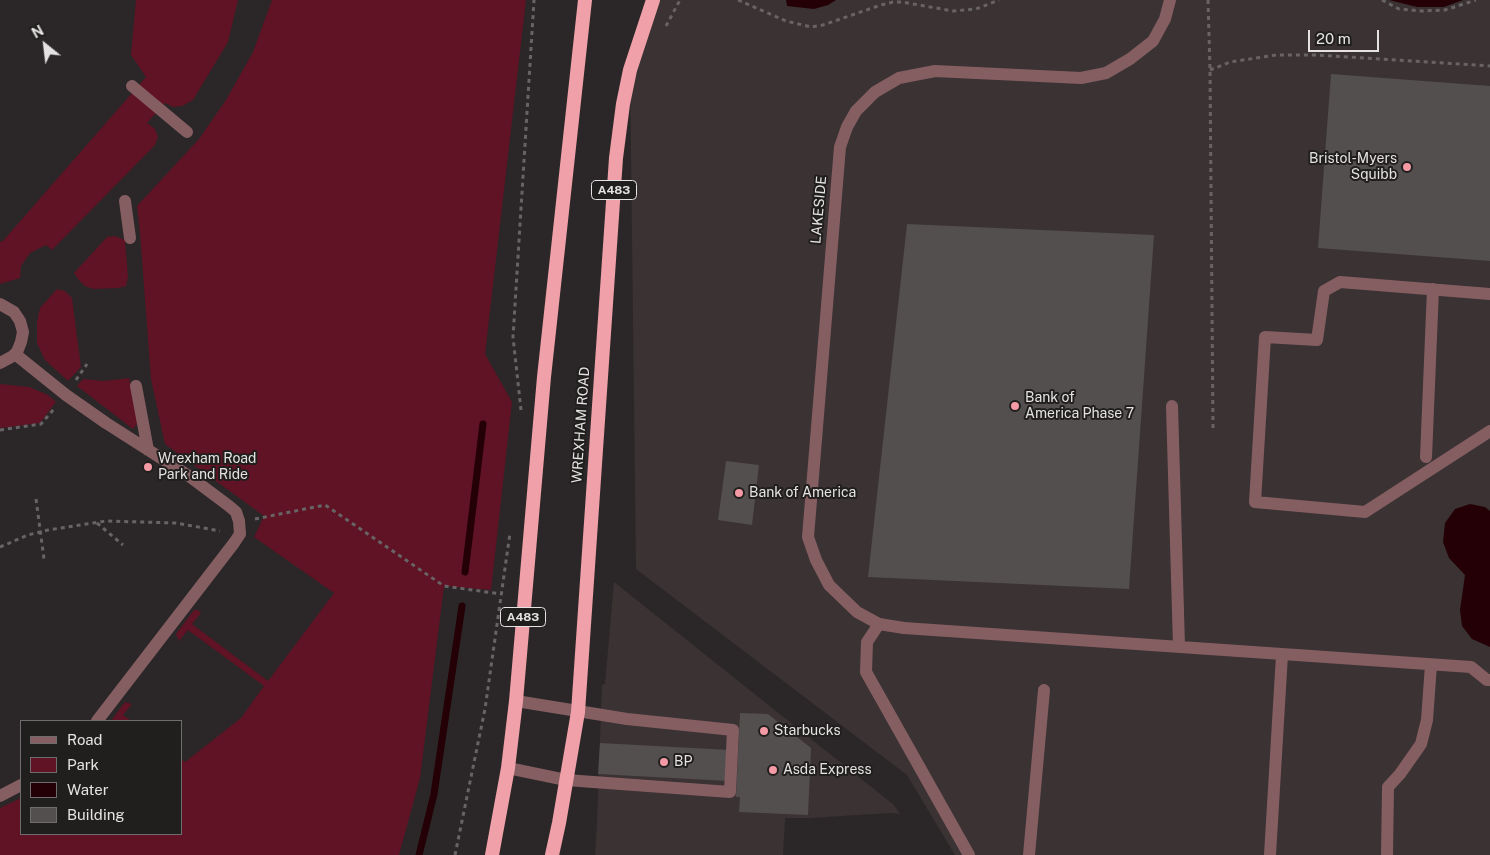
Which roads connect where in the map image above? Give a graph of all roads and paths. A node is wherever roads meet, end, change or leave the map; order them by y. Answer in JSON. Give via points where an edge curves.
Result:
{"nodes":[{"id":1,"x":534,"y":0,"type":"edge"},
{"id":2,"x":585,"y":0,"type":"edge"},
{"id":3,"x":653,"y":0,"type":"edge"},
{"id":4,"x":680,"y":0,"type":"edge"},
{"id":5,"x":738,"y":0,"type":"edge"},
{"id":6,"x":999,"y":0,"type":"edge"},
{"id":7,"x":1170,"y":0,"type":"edge"},
{"id":8,"x":1208,"y":0,"type":"edge"},
{"id":9,"x":1382,"y":0,"type":"edge"},
{"id":10,"x":1476,"y":0,"type":"edge"},
{"id":11,"x":663,"y":32,"type":"dead end"},
{"id":12,"x":1490,"y":66,"type":"edge"},
{"id":13,"x":1210,"y":70,"type":"junction"},
{"id":14,"x":132,"y":86,"type":"dead end"},
{"id":15,"x":187,"y":132,"type":"dead end"},
{"id":16,"x":125,"y":201,"type":"dead end"},
{"id":17,"x":130,"y":238,"type":"dead end"},
{"id":18,"x":1433,"y":290,"type":"junction"},
{"id":19,"x":1490,"y":294,"type":"edge"},
{"id":20,"x":0,"y":304,"type":"edge"},
{"id":21,"x":15,"y":354,"type":"junction"},
{"id":22,"x":0,"y":363,"type":"edge"},
{"id":23,"x":136,"y":386,"type":"dead end"},
{"id":24,"x":1172,"y":406,"type":"dead end"},
{"id":25,"x":521,"y":415,"type":"dead end"},
{"id":26,"x":1214,"y":429,"type":"dead end"},
{"id":27,"x":1490,"y":430,"type":"edge"},
{"id":28,"x":148,"y":450,"type":"junction"},
{"id":29,"x":1426,"y":457,"type":"dead end"},
{"id":30,"x":36,"y":499,"type":"dead end"},
{"id":31,"x":97,"y":522,"type":"junction"},
{"id":32,"x":240,"y":528,"type":"junction"},
{"id":33,"x":510,"y":529,"type":"dead end"},
{"id":34,"x":40,"y":532,"type":"junction"},
{"id":35,"x":123,"y":545,"type":"dead end"},
{"id":36,"x":0,"y":547,"type":"edge"},
{"id":37,"x":44,"y":559,"type":"dead end"},
{"id":38,"x":501,"y":594,"type":"junction"},
{"id":39,"x":879,"y":624,"type":"junction"},
{"id":40,"x":1180,"y":646,"type":"junction"},
{"id":41,"x":1282,"y":655,"type":"junction"},
{"id":42,"x":1432,"y":665,"type":"junction"},
{"id":43,"x":1490,"y":680,"type":"edge"},
{"id":44,"x":1044,"y":690,"type":"dead end"},
{"id":45,"x":516,"y":701,"type":"junction"},
{"id":46,"x":578,"y":712,"type":"junction"},
{"id":47,"x":98,"y":720,"type":"edge"},
{"id":48,"x":508,"y":768,"type":"junction"},
{"id":49,"x":566,"y":780,"type":"junction"},
{"id":50,"x":20,"y":786,"type":"edge"},
{"id":51,"x":0,"y":796,"type":"edge"},
{"id":52,"x":455,"y":855,"type":"edge"},
{"id":53,"x":492,"y":855,"type":"edge"},
{"id":54,"x":552,"y":855,"type":"edge"},
{"id":55,"x":969,"y":855,"type":"edge"},
{"id":56,"x":1029,"y":855,"type":"edge"},
{"id":57,"x":1270,"y":855,"type":"edge"},
{"id":58,"x":1387,"y":855,"type":"edge"}],
"edges":[{"from":1,"to":25,"type":"path","via":[[513,337]]},
{"from":2,"to":45,"type":"highway","number":"A483","via":[[544,377]]},
{"from":3,"to":46,"type":"highway","name":"WREXHAM ROAD","number":"A483","via":[[622,104],[616,158]]},
{"from":4,"to":11,"type":"path"},
{"from":5,"to":6,"type":"path","via":[[786,21],[811,27],[823,26],[893,2],[952,11],[976,10]]},
{"from":7,"to":39,"type":"street","name":"LAKESIDE","via":[[1165,19],[1153,41],[1106,73],[1081,78],[935,71],[899,78],[874,92],[846,127],[840,147],[808,537],[829,585],[857,612]]},
{"from":8,"to":13,"type":"path"},
{"from":9,"to":10,"type":"path","via":[[1399,9],[1422,11],[1445,10]]},
{"from":12,"to":13,"type":"path","via":[[1276,55],[1230,62]]},
{"from":13,"to":26,"type":"path"},
{"from":14,"to":15,"type":"street"},
{"from":16,"to":17,"type":"street"},
{"from":18,"to":19,"type":"street"},
{"from":18,"to":27,"type":"street","via":[[1340,282],[1324,291],[1317,340],[1265,337],[1255,502],[1364,512]]},
{"from":18,"to":29,"type":"street"},
{"from":20,"to":21,"type":"street","via":[[14,312],[20,321],[21,342]]},
{"from":21,"to":22,"type":"street"},
{"from":21,"to":28,"type":"street","via":[[66,395]]},
{"from":23,"to":28,"type":"street"},
{"from":24,"to":40,"type":"street"},
{"from":28,"to":32,"type":"street","via":[[229,506],[236,512]]},
{"from":30,"to":34,"type":"path"},
{"from":31,"to":32,"type":"path"},
{"from":31,"to":34,"type":"path"},
{"from":31,"to":35,"type":"path"},
{"from":32,"to":38,"type":"path","via":[[325,505],[444,586]]},
{"from":32,"to":47,"type":"street"},
{"from":33,"to":38,"type":"path"},
{"from":34,"to":36,"type":"path"},
{"from":34,"to":37,"type":"path"},
{"from":38,"to":52,"type":"path","via":[[485,710]]},
{"from":39,"to":40,"type":"street","name":"LAKESIDE"},
{"from":39,"to":55,"type":"street","via":[[867,642],[866,672]]},
{"from":40,"to":41,"type":"street","name":"LAKESIDE"},
{"from":41,"to":42,"type":"street","name":"LAKESIDE"},
{"from":41,"to":57,"type":"street"},
{"from":42,"to":43,"type":"street","name":"LAKESIDE","via":[[1471,667]]},
{"from":42,"to":58,"type":"street","via":[[1428,720],[1421,744],[1388,787]]},
{"from":44,"to":56,"type":"street"},
{"from":45,"to":46,"type":"street"},
{"from":45,"to":48,"type":"highway","number":"A483"},
{"from":46,"to":49,"type":"highway","name":"WREXHAM ROAD","number":"A483"},
{"from":46,"to":49,"type":"street","via":[[733,730],[730,792]]},
{"from":48,"to":49,"type":"street"},
{"from":48,"to":53,"type":"highway","number":"A483"},
{"from":49,"to":54,"type":"highway","name":"WREXHAM ROAD","number":"A483"},
{"from":50,"to":51,"type":"street"}]}
